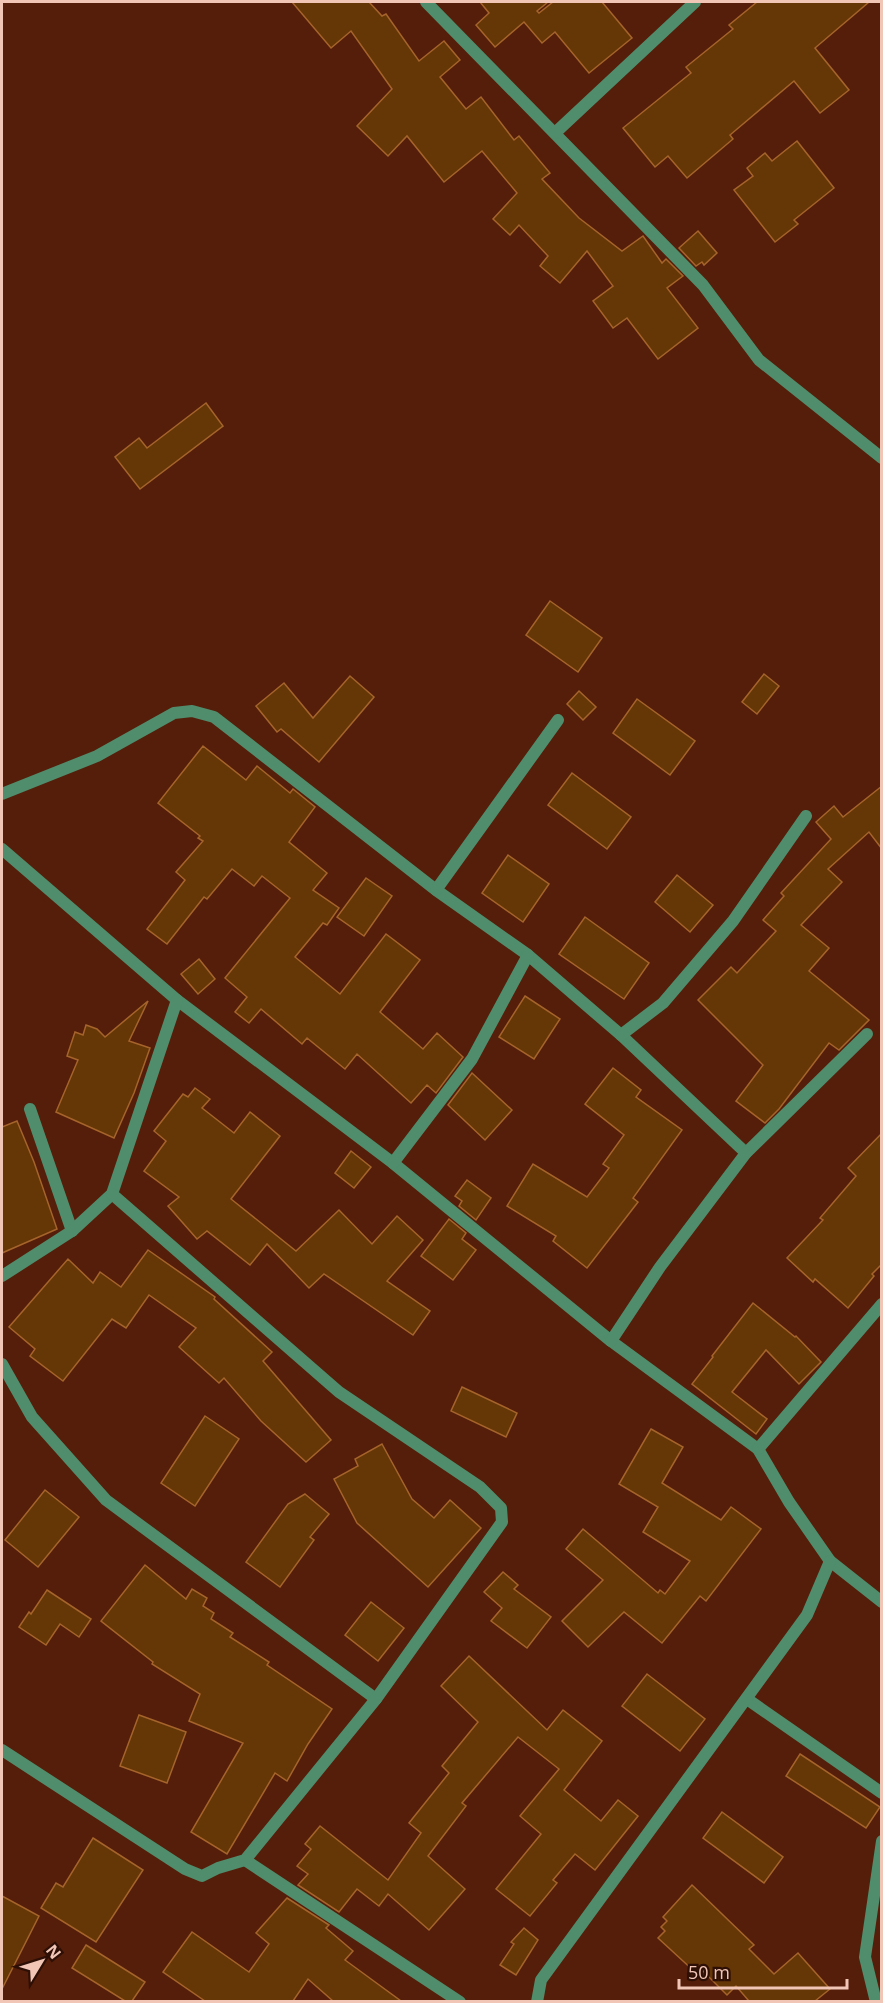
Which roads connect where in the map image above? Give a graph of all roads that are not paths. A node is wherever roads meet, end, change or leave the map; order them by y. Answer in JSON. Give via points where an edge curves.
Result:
{"nodes":[{"id":1,"x":426,"y":2,"type":"edge"},
{"id":2,"x":695,"y":2,"type":"edge"},
{"id":3,"x":555,"y":132,"type":"junction"},
{"id":4,"x":882,"y":458,"type":"edge"},
{"id":5,"x":558,"y":720,"type":"dead end"},
{"id":6,"x":2,"y":794,"type":"edge"},
{"id":7,"x":806,"y":816,"type":"dead end"},
{"id":8,"x":2,"y":849,"type":"edge"},
{"id":9,"x":436,"y":890,"type":"junction"},
{"id":10,"x":528,"y":955,"type":"junction"},
{"id":11,"x":177,"y":1000,"type":"junction"},
{"id":12,"x":867,"y":1034,"type":"dead end"},
{"id":13,"x":621,"y":1035,"type":"junction"},
{"id":14,"x":30,"y":1109,"type":"dead end"},
{"id":15,"x":746,"y":1153,"type":"junction"},
{"id":16,"x":393,"y":1163,"type":"junction"},
{"id":17,"x":112,"y":1194,"type":"junction"},
{"id":18,"x":72,"y":1231,"type":"junction"},
{"id":19,"x":2,"y":1276,"type":"edge"},
{"id":20,"x":882,"y":1304,"type":"edge"},
{"id":21,"x":611,"y":1341,"type":"junction"},
{"id":22,"x":2,"y":1364,"type":"edge"},
{"id":23,"x":758,"y":1449,"type":"junction"},
{"id":24,"x":830,"y":1562,"type":"junction"},
{"id":25,"x":882,"y":1602,"type":"edge"},
{"id":26,"x":376,"y":1699,"type":"junction"},
{"id":27,"x":747,"y":1699,"type":"junction"},
{"id":28,"x":2,"y":1750,"type":"edge"},
{"id":29,"x":882,"y":1793,"type":"edge"},
{"id":30,"x":882,"y":1841,"type":"edge"},
{"id":31,"x":245,"y":1860,"type":"junction"},
{"id":32,"x":460,"y":2001,"type":"edge"},
{"id":33,"x":537,"y":2001,"type":"edge"},
{"id":34,"x":876,"y":2001,"type":"edge"}],
"edges":[{"from":1,"to":3,"type":"street"},
{"from":2,"to":3,"type":"street"},
{"from":3,"to":4,"type":"street","via":[[703,285],[759,360]]},
{"from":5,"to":9,"type":"street"},
{"from":6,"to":9,"type":"street","via":[[97,756],[174,713],[192,711],[214,717]]},
{"from":7,"to":13,"type":"street","via":[[733,921],[663,1003]]},
{"from":8,"to":11,"type":"street"},
{"from":9,"to":10,"type":"street"},
{"from":10,"to":13,"type":"street"},
{"from":10,"to":16,"type":"street","via":[[472,1059]]},
{"from":11,"to":16,"type":"street"},
{"from":11,"to":17,"type":"street"},
{"from":12,"to":15,"type":"street"},
{"from":13,"to":15,"type":"street"},
{"from":14,"to":18,"type":"street"},
{"from":15,"to":21,"type":"street","via":[[660,1267]]},
{"from":16,"to":21,"type":"street"},
{"from":17,"to":18,"type":"street"},
{"from":17,"to":26,"type":"street","via":[[339,1392],[480,1487],[501,1509],[502,1522]]},
{"from":18,"to":19,"type":"street"},
{"from":20,"to":23,"type":"street"},
{"from":21,"to":23,"type":"street"},
{"from":22,"to":26,"type":"street","via":[[32,1417],[106,1500]]},
{"from":23,"to":24,"type":"street"},
{"from":24,"to":25,"type":"street"},
{"from":24,"to":27,"type":"street","via":[[807,1615]]},
{"from":26,"to":31,"type":"street"},
{"from":27,"to":29,"type":"street"},
{"from":27,"to":33,"type":"street","via":[[541,1980]]},
{"from":28,"to":31,"type":"street","via":[[185,1869],[202,1876]]},
{"from":30,"to":34,"type":"street","via":[[865,1957]]},
{"from":31,"to":32,"type":"street"}]}
